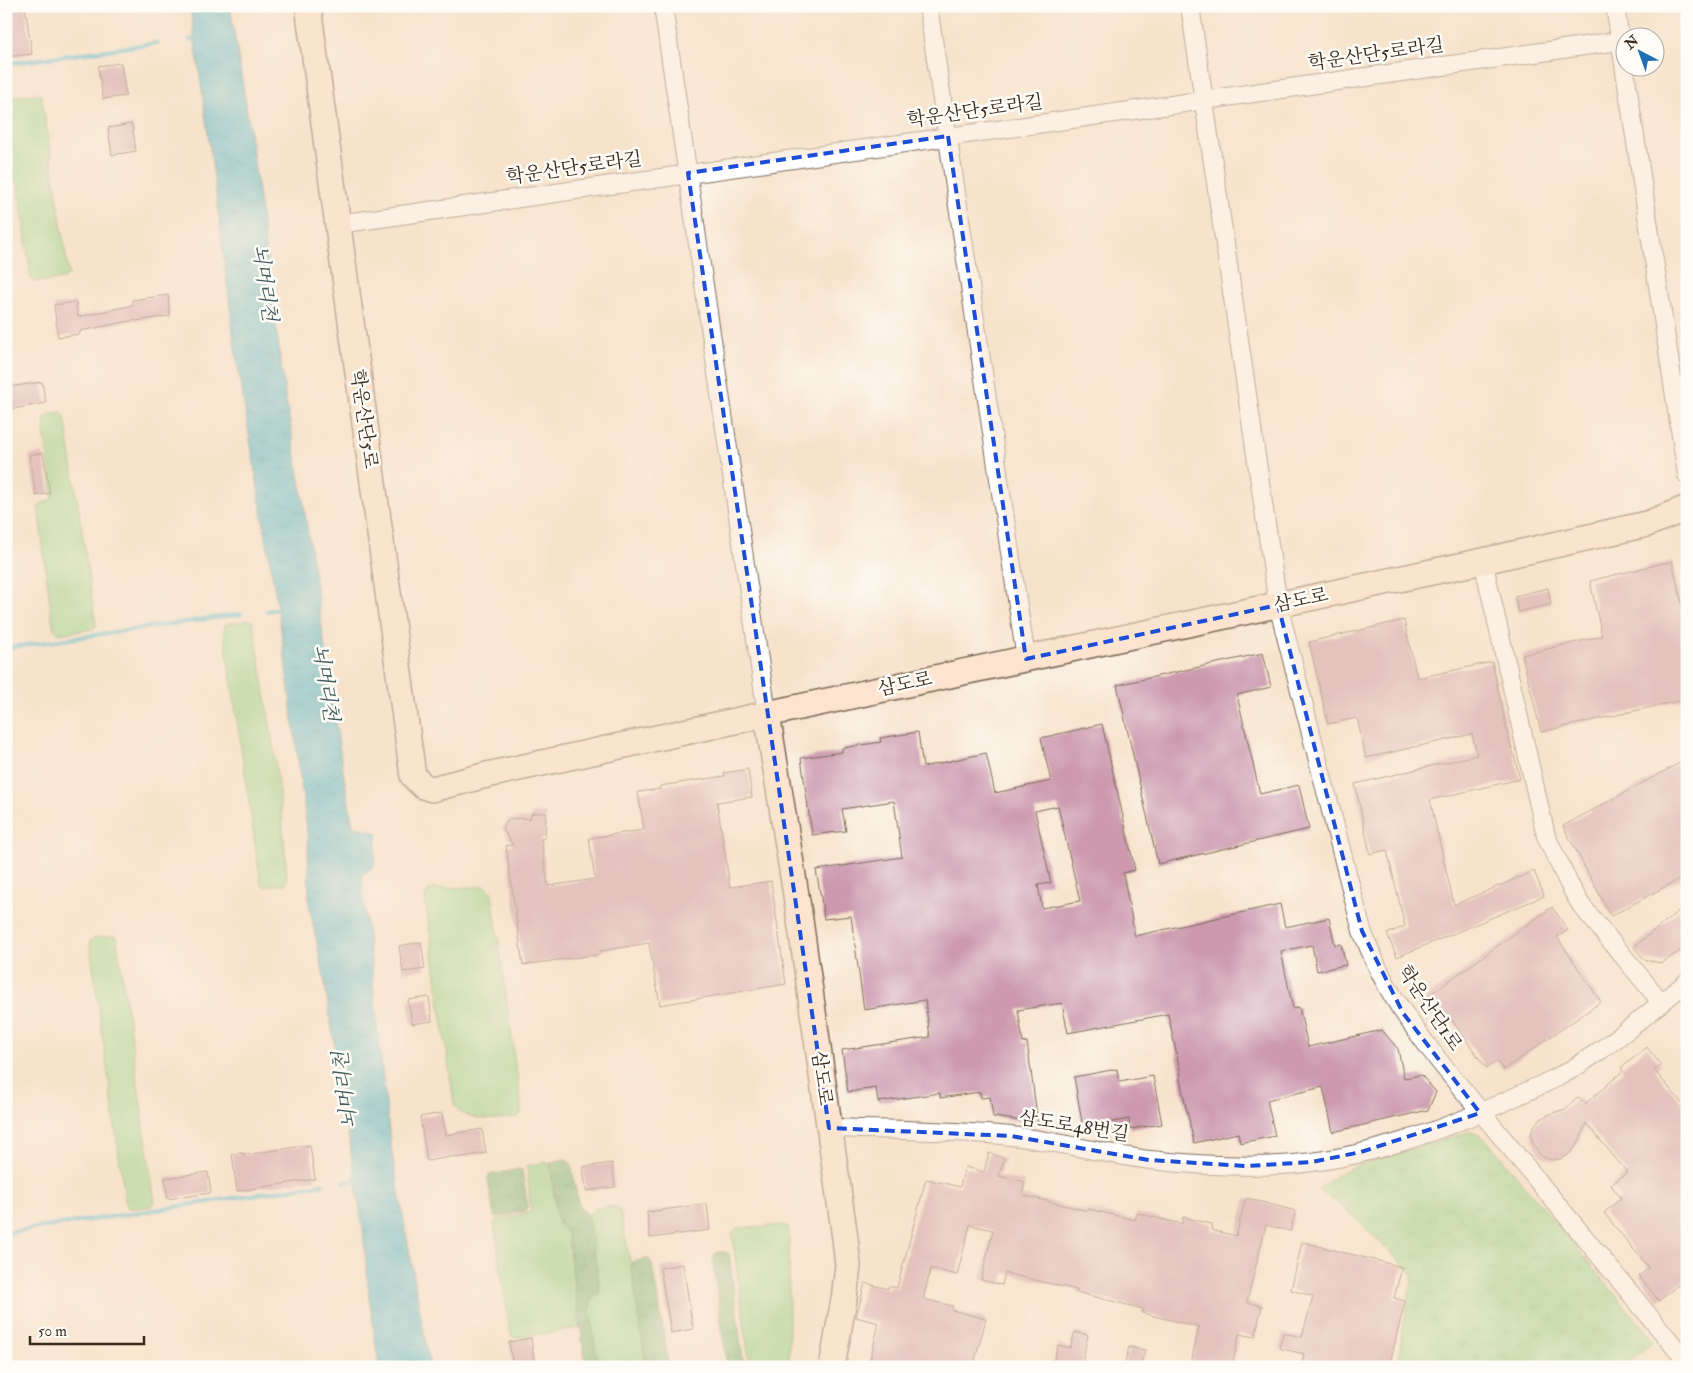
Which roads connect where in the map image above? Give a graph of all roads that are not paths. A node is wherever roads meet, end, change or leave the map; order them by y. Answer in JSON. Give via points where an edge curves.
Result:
{"nodes":[{"id":1,"x":308,"y":6,"type":"edge"},
{"id":2,"x":663,"y":6,"type":"edge"},
{"id":3,"x":928,"y":6,"type":"edge"},
{"id":4,"x":1190,"y":6,"type":"edge"},
{"id":5,"x":1615,"y":6,"type":"edge"},
{"id":6,"x":1618,"y":28,"type":"edge"},
{"id":7,"x":1616,"y":40,"type":"edge"},
{"id":8,"x":1625,"y":78,"type":"edge"},
{"id":9,"x":1204,"y":100,"type":"junction"},
{"id":10,"x":948,"y":136,"type":"junction"},
{"id":11,"x":688,"y":173,"type":"junction"},
{"id":12,"x":338,"y":224,"type":"junction"},
{"id":13,"x":1683,"y":432,"type":"edge"},
{"id":14,"x":1687,"y":475,"type":"edge"},
{"id":15,"x":1687,"y":508,"type":"edge"},
{"id":16,"x":1484,"y":561,"type":"junction"},
{"id":17,"x":1278,"y":605,"type":"junction"},
{"id":18,"x":1026,"y":659,"type":"junction"},
{"id":19,"x":767,"y":714,"type":"junction"},
{"id":20,"x":1687,"y":982,"type":"edge"},
{"id":21,"x":1662,"y":1002,"type":"junction"},
{"id":22,"x":1480,"y":1113,"type":"junction"},
{"id":23,"x":828,"y":1128,"type":"junction"},
{"id":24,"x":1687,"y":1362,"type":"edge"},
{"id":25,"x":832,"y":1367,"type":"edge"}],
"edges":[{"from":1,"to":12,"type":"street","name":"학운산단5로"},
{"from":2,"to":11,"type":"street"},
{"from":3,"to":10,"type":"street"},
{"from":4,"to":9,"type":"street","name":"학운산단1로"},
{"from":5,"to":6,"type":"street"},
{"from":7,"to":9,"type":"street","name":"학운산단5로라길"},
{"from":8,"to":13,"type":"street"},
{"from":9,"to":10,"type":"street","name":"학운산단5로라길"},
{"from":9,"to":17,"type":"street","name":"학운산단1로"},
{"from":10,"to":11,"type":"street","name":"학운산단5로라길"},
{"from":10,"to":18,"type":"street"},
{"from":11,"to":12,"type":"street","name":"학운산단5로라길"},
{"from":11,"to":19,"type":"street"},
{"from":12,"to":19,"type":"street","name":"학운산단5로","via":[[413,776],[422,786],[432,789]]},
{"from":13,"to":14,"type":"street"},
{"from":15,"to":16,"type":"street","name":"삼도로","via":[[1647,524]]},
{"from":16,"to":17,"type":"street","name":"삼도로"},
{"from":16,"to":21,"type":"street","via":[[1546,836],[1581,904]]},
{"from":17,"to":18,"type":"street","name":"삼도로"},
{"from":17,"to":22,"type":"street","name":"학운산단1로","via":[[1362,931],[1403,1012]]},
{"from":18,"to":19,"type":"street","name":"삼도로"},
{"from":19,"to":23,"type":"street","name":"삼도로","via":[[800,920]]},
{"from":20,"to":21,"type":"street","name":"삼도로48번길"},
{"from":21,"to":22,"type":"street","name":"삼도로48번길","via":[[1603,1049],[1569,1071]]},
{"from":22,"to":23,"type":"street","name":"삼도로48번길","via":[[1407,1140],[1361,1152],[1312,1162],[1246,1166],[1149,1160],[1011,1136]]},
{"from":22,"to":24,"type":"street","name":"학운산단1로"},
{"from":23,"to":25,"type":"street","name":"삼도로","via":[[848,1266]]}]}
